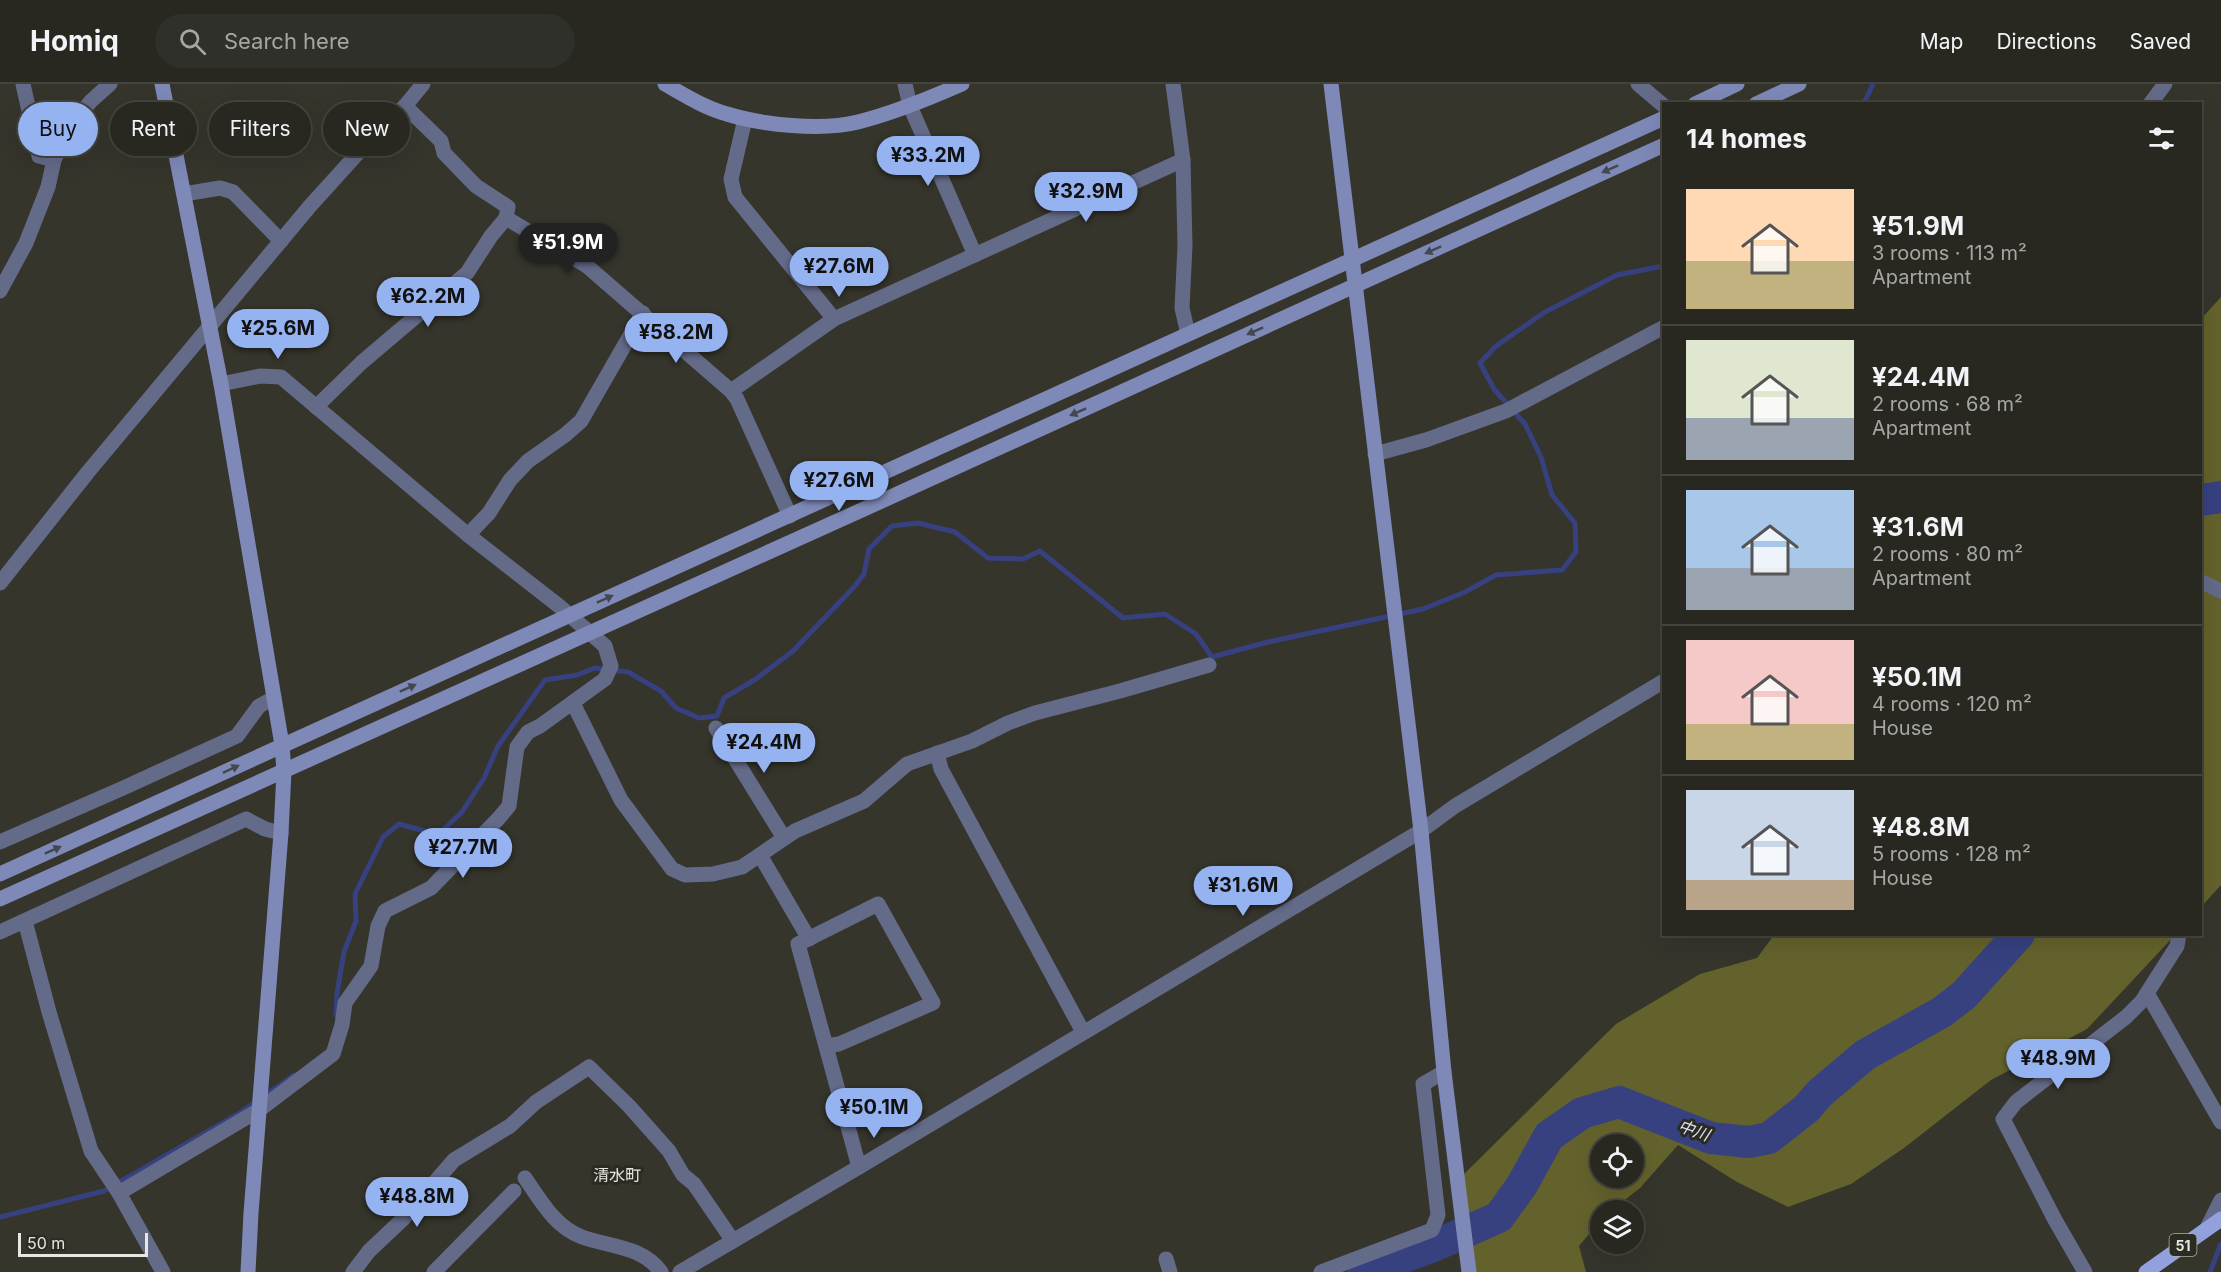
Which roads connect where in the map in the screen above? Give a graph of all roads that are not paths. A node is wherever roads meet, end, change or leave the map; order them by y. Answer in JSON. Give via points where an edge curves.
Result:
{"nodes":[{"id":1,"x":23,"y":84,"type":"edge"},
{"id":2,"x":110,"y":84,"type":"edge"},
{"id":3,"x":162,"y":84,"type":"edge"},
{"id":4,"x":423,"y":84,"type":"edge"},
{"id":5,"x":665,"y":84,"type":"edge"},
{"id":6,"x":905,"y":84,"type":"edge"},
{"id":7,"x":962,"y":84,"type":"edge"},
{"id":8,"x":1173,"y":84,"type":"edge"},
{"id":9,"x":1331,"y":84,"type":"edge"},
{"id":10,"x":1638,"y":84,"type":"edge"},
{"id":11,"x":1737,"y":84,"type":"edge"},
{"id":12,"x":1799,"y":84,"type":"edge"},
{"id":13,"x":2165,"y":84,"type":"edge"},
{"id":14,"x":408,"y":102,"type":"edge"},
{"id":15,"x":1699,"y":102,"type":"edge"},
{"id":16,"x":1760,"y":102,"type":"edge"},
{"id":17,"x":2152,"y":102,"type":"edge"},
{"id":18,"x":1662,"y":104,"type":"edge"},
{"id":19,"x":910,"y":106,"type":"junction"},
{"id":20,"x":410,"y":111,"type":"edge"},
{"id":21,"x":745,"y":119,"type":"junction"},
{"id":22,"x":1662,"y":119,"type":"edge"},
{"id":23,"x":1662,"y":146,"type":"edge"},
{"id":24,"x":356,"y":156,"type":"edge"},
{"id":25,"x":54,"y":159,"type":"junction"},
{"id":26,"x":1183,"y":160,"type":"junction"},
{"id":27,"x":184,"y":194,"type":"junction"},
{"id":28,"x":506,"y":218,"type":"junction"},
{"id":29,"x":281,"y":241,"type":"junction"},
{"id":30,"x":975,"y":255,"type":"junction"},
{"id":31,"x":1353,"y":259,"type":"junction"},
{"id":32,"x":1356,"y":285,"type":"junction"},
{"id":33,"x":0,"y":291,"type":"edge"},
{"id":34,"x":643,"y":313,"type":"junction"},
{"id":35,"x":834,"y":319,"type":"junction"},
{"id":36,"x":210,"y":327,"type":"junction"},
{"id":37,"x":1662,"y":328,"type":"edge"},
{"id":38,"x":1188,"y":334,"type":"junction"},
{"id":39,"x":221,"y":384,"type":"junction"},
{"id":40,"x":731,"y":391,"type":"junction"},
{"id":41,"x":316,"y":408,"type":"junction"},
{"id":42,"x":1376,"y":454,"type":"junction"},
{"id":43,"x":790,"y":516,"type":"junction"},
{"id":44,"x":468,"y":535,"type":"junction"},
{"id":45,"x":2202,"y":582,"type":"edge"},
{"id":46,"x":0,"y":583,"type":"edge"},
{"id":47,"x":2221,"y":591,"type":"edge"},
{"id":48,"x":569,"y":615,"type":"junction"},
{"id":49,"x":589,"y":632,"type":"junction"},
{"id":50,"x":1209,"y":665,"type":"dead end"},
{"id":51,"x":1662,"y":682,"type":"edge"},
{"id":52,"x":274,"y":698,"type":"junction"},
{"id":53,"x":573,"y":703,"type":"junction"},
{"id":54,"x":716,"y":728,"type":"dead end"},
{"id":55,"x":282,"y":745,"type":"junction"},
{"id":56,"x":937,"y":753,"type":"junction"},
{"id":57,"x":284,"y":771,"type":"junction"},
{"id":58,"x":1421,"y":831,"type":"junction"},
{"id":59,"x":281,"y":833,"type":"junction"},
{"id":60,"x":1,"y":837,"type":"edge"},
{"id":61,"x":784,"y":838,"type":"junction"},
{"id":62,"x":760,"y":855,"type":"junction"},
{"id":63,"x":0,"y":874,"type":"edge"},
{"id":64,"x":0,"y":899,"type":"edge"},
{"id":65,"x":25,"y":921,"type":"junction"},
{"id":66,"x":0,"y":932,"type":"edge"},
{"id":67,"x":2178,"y":936,"type":"edge"},
{"id":68,"x":809,"y":939,"type":"junction"},
{"id":69,"x":2147,"y":993,"type":"junction"},
{"id":70,"x":1083,"y":1032,"type":"junction"},
{"id":71,"x":826,"y":1046,"type":"junction"},
{"id":72,"x":1444,"y":1072,"type":"junction"},
{"id":73,"x":259,"y":1110,"type":"junction"},
{"id":74,"x":2221,"y":1122,"type":"edge"},
{"id":75,"x":859,"y":1167,"type":"junction"},
{"id":76,"x":525,"y":1178,"type":"dead end"},
{"id":77,"x":514,"y":1191,"type":"dead end"},
{"id":78,"x":119,"y":1192,"type":"junction"},
{"id":79,"x":2221,"y":1200,"type":"edge"},
{"id":80,"x":2221,"y":1219,"type":"edge"},
{"id":81,"x":2207,"y":1228,"type":"junction"},
{"id":82,"x":733,"y":1240,"type":"junction"},
{"id":83,"x":163,"y":1272,"type":"edge"},
{"id":84,"x":248,"y":1272,"type":"edge"},
{"id":85,"x":352,"y":1272,"type":"edge"},
{"id":86,"x":434,"y":1272,"type":"edge"},
{"id":87,"x":661,"y":1272,"type":"edge"},
{"id":88,"x":680,"y":1272,"type":"edge"},
{"id":89,"x":1321,"y":1272,"type":"edge"},
{"id":90,"x":1469,"y":1272,"type":"edge"},
{"id":91,"x":2085,"y":1272,"type":"edge"},
{"id":92,"x":2146,"y":1272,"type":"edge"}],
"edges":[{"from":1,"to":25,"type":"street","via":[[39,156]]},
{"from":2,"to":25,"type":"street","via":[[72,124]]},
{"from":3,"to":27,"type":"street"},
{"from":4,"to":14,"type":"street"},
{"from":5,"to":21,"type":"street","via":[[725,114]]},
{"from":6,"to":19,"type":"street"},
{"from":7,"to":19,"type":"street"},
{"from":8,"to":26,"type":"street"},
{"from":9,"to":31,"type":"street"},
{"from":10,"to":18,"type":"street"},
{"from":11,"to":15,"type":"street"},
{"from":12,"to":16,"type":"street"},
{"from":13,"to":17,"type":"street"},
{"from":19,"to":21,"type":"street","via":[[856,122],[825,125]]},
{"from":19,"to":30,"type":"street"},
{"from":20,"to":28,"type":"street","via":[[441,141],[444,153],[476,186],[508,207]]},
{"from":21,"to":35,"type":"street","via":[[731,179],[735,197]]},
{"from":22,"to":31,"type":"street"},
{"from":23,"to":32,"type":"street","one_way":true},
{"from":24,"to":29,"type":"street"},
{"from":25,"to":33,"type":"street","via":[[48,187],[26,243]]},
{"from":26,"to":30,"type":"street"},
{"from":26,"to":38,"type":"street","via":[[1182,308]]},
{"from":27,"to":29,"type":"street","via":[[220,188],[232,192]]},
{"from":27,"to":36,"type":"street"},
{"from":28,"to":34,"type":"street","via":[[587,266]]},
{"from":28,"to":41,"type":"street","via":[[467,273],[361,363]]},
{"from":29,"to":36,"type":"street"},
{"from":30,"to":35,"type":"street"},
{"from":31,"to":32,"type":"street"},
{"from":31,"to":38,"type":"street"},
{"from":32,"to":42,"type":"street"},
{"from":32,"to":49,"type":"street","one_way":true},
{"from":34,"to":40,"type":"street"},
{"from":34,"to":44,"type":"street","via":[[582,421],[528,461]]},
{"from":35,"to":40,"type":"street"},
{"from":36,"to":39,"type":"street"},
{"from":36,"to":46,"type":"street"},
{"from":37,"to":42,"type":"street","via":[[1506,411]]},
{"from":38,"to":43,"type":"street"},
{"from":39,"to":41,"type":"street","via":[[260,376],[281,377]]},
{"from":39,"to":52,"type":"street"},
{"from":40,"to":43,"type":"street"},
{"from":41,"to":44,"type":"street"},
{"from":42,"to":58,"type":"street"},
{"from":48,"to":43,"type":"street","one_way":true},
{"from":44,"to":48,"type":"street"},
{"from":45,"to":47,"type":"street"},
{"from":48,"to":49,"type":"street"},
{"from":55,"to":48,"type":"street","one_way":true},
{"from":49,"to":53,"type":"street","via":[[605,646],[611,666],[605,679]]},
{"from":49,"to":57,"type":"street"},
{"from":50,"to":56,"type":"street","via":[[1035,713]]},
{"from":51,"to":58,"type":"street","via":[[1455,806]]},
{"from":52,"to":55,"type":"street"},
{"from":52,"to":60,"type":"street","via":[[259,706],[237,736],[121,789]]},
{"from":53,"to":62,"type":"street","via":[[621,800],[672,869],[686,875],[713,874],[742,867]]},
{"from":53,"to":73,"type":"street","via":[[528,732],[517,747],[509,806],[498,819],[431,888],[385,911],[378,926],[371,966],[345,1004],[333,1054]]},
{"from":54,"to":61,"type":"street"},
{"from":55,"to":57,"type":"street"},
{"from":63,"to":55,"type":"street","one_way":true},
{"from":56,"to":61,"type":"street","via":[[907,764],[864,801]]},
{"from":56,"to":70,"type":"street","via":[[941,769]]},
{"from":57,"to":59,"type":"street"},
{"from":57,"to":64,"type":"street"},
{"from":58,"to":70,"type":"street"},
{"from":58,"to":72,"type":"street"},
{"from":59,"to":65,"type":"street","via":[[246,819]]},
{"from":59,"to":73,"type":"street"},
{"from":61,"to":62,"type":"street"},
{"from":62,"to":68,"type":"street"},
{"from":65,"to":66,"type":"street"},
{"from":65,"to":78,"type":"street","via":[[91,1151]]},
{"from":67,"to":69,"type":"street"},
{"from":68,"to":71,"type":"street","via":[[798,944]]},
{"from":68,"to":71,"type":"street","via":[[878,904],[933,1003]]},
{"from":69,"to":74,"type":"street"},
{"from":69,"to":91,"type":"street","via":[[2126,1017],[2016,1102],[2003,1119]]},
{"from":70,"to":75,"type":"street"},
{"from":71,"to":75,"type":"street"},
{"from":72,"to":89,"type":"street","via":[[1423,1084],[1438,1215],[1432,1230]]},
{"from":72,"to":90,"type":"street"},
{"from":73,"to":78,"type":"street"},
{"from":73,"to":84,"type":"street"},
{"from":75,"to":82,"type":"street"},
{"from":76,"to":87,"type":"street","via":[[553,1218],[581,1236],[642,1254]]},
{"from":77,"to":86,"type":"street"},
{"from":78,"to":83,"type":"street"},
{"from":79,"to":81,"type":"street"},
{"from":80,"to":81,"type":"main road","number":"51"},
{"from":81,"to":92,"type":"main road","number":"51"},
{"from":82,"to":85,"type":"street","via":[[669,1151],[589,1067],[536,1102],[521,1119],[454,1160]]},
{"from":82,"to":88,"type":"street"}]}
